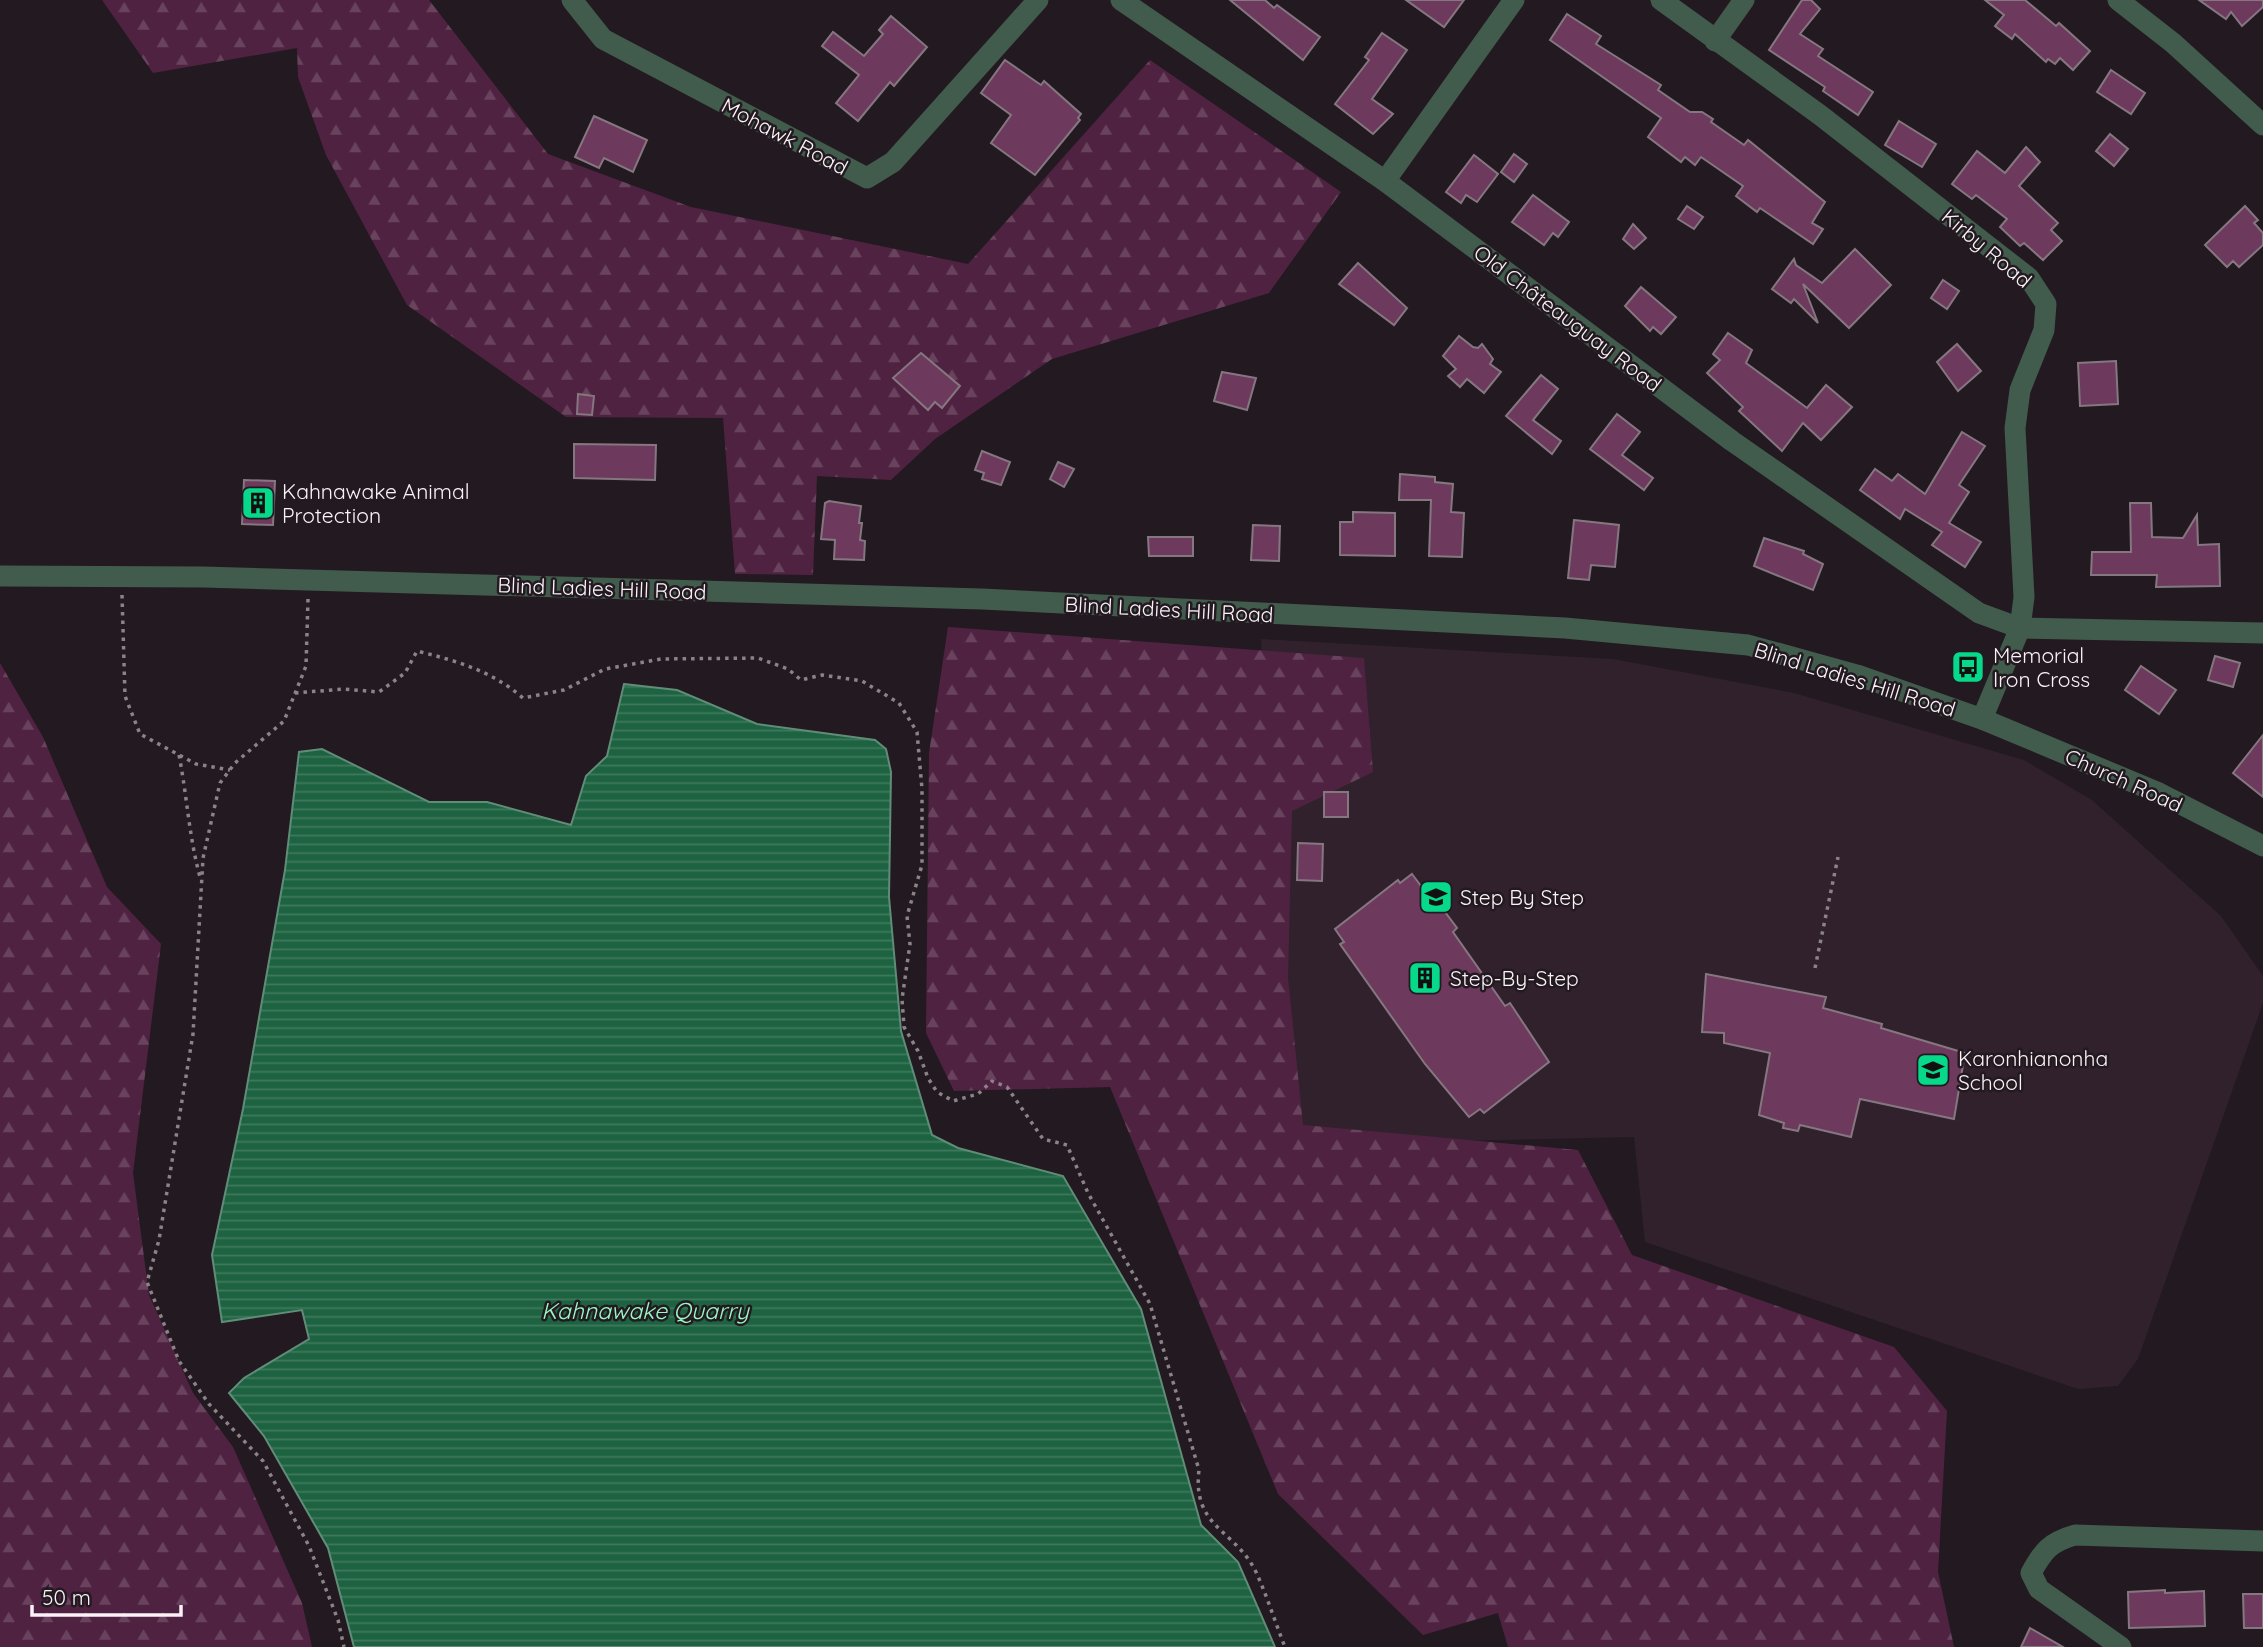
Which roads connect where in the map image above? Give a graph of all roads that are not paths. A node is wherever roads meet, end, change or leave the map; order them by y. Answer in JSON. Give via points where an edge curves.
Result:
{"nodes":[{"id":1,"x":572,"y":0,"type":"edge"},
{"id":2,"x":1038,"y":0,"type":"edge"},
{"id":3,"x":1121,"y":0,"type":"edge"},
{"id":4,"x":1514,"y":0,"type":"edge"},
{"id":5,"x":1661,"y":0,"type":"edge"},
{"id":6,"x":1744,"y":0,"type":"edge"},
{"id":7,"x":2118,"y":0,"type":"edge"},
{"id":8,"x":1715,"y":41,"type":"junction"},
{"id":9,"x":2263,"y":125,"type":"edge"},
{"id":10,"x":1385,"y":181,"type":"junction"},
{"id":11,"x":0,"y":576,"type":"edge"},
{"id":12,"x":2020,"y":628,"type":"junction"},
{"id":13,"x":2263,"y":633,"type":"edge"},
{"id":14,"x":1983,"y":719,"type":"junction"},
{"id":15,"x":2263,"y":846,"type":"edge"},
{"id":16,"x":2263,"y":1541,"type":"edge"},
{"id":17,"x":2121,"y":1647,"type":"edge"}],
"edges":[{"from":1,"to":2,"type":"street","name":"Mohawk Road","via":[[603,39],[867,178],[893,162]]},
{"from":3,"to":10,"type":"street","name":"Old Châteauguay Road"},
{"from":4,"to":10,"type":"street"},
{"from":5,"to":8,"type":"street","name":"Kirby Road"},
{"from":6,"to":8,"type":"street"},
{"from":7,"to":9,"type":"street"},
{"from":8,"to":12,"type":"street","name":"Kirby Road","via":[[1820,115],[2029,278],[2046,304],[2043,330],[2020,390],[2015,428],[2024,577]]},
{"from":10,"to":12,"type":"street","name":"Old Châteauguay Road","via":[[1732,441],[1954,599]]},
{"from":11,"to":14,"type":"street","name":"Blind Ladies Hill Road","via":[[982,599],[1565,628],[1748,645],[1857,675]]},
{"from":12,"to":13,"type":"street"},
{"from":12,"to":14,"type":"street","name":"Blind Ladies Hill Road"},
{"from":14,"to":15,"type":"street","name":"Church Road","via":[[2159,793]]},
{"from":16,"to":17,"type":"street","via":[[2075,1535],[2055,1540],[2043,1550],[2031,1573],[2039,1589]]}]}
